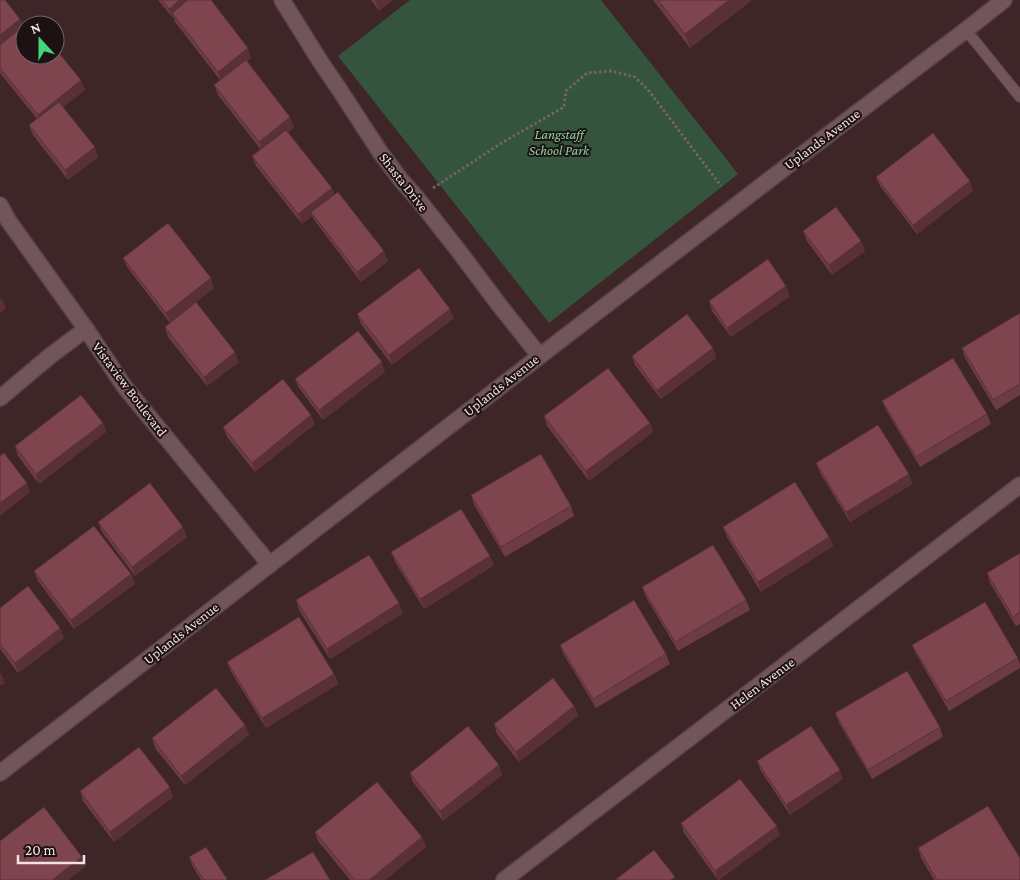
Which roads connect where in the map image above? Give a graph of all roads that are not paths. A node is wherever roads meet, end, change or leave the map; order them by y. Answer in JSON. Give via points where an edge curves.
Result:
{"nodes":[{"id":1,"x":282,"y":0,"type":"edge"},
{"id":2,"x":1004,"y":0,"type":"edge"},
{"id":3,"x":966,"y":30,"type":"junction"},
{"id":4,"x":1020,"y":97,"type":"edge"},
{"id":5,"x":0,"y":205,"type":"edge"},
{"id":6,"x":86,"y":329,"type":"junction"},
{"id":7,"x":539,"y":355,"type":"junction"},
{"id":8,"x":0,"y":398,"type":"edge"},
{"id":9,"x":1020,"y":485,"type":"edge"},
{"id":10,"x":270,"y":565,"type":"junction"},
{"id":11,"x":0,"y":772,"type":"edge"},
{"id":12,"x":504,"y":880,"type":"edge"}],
"edges":[{"from":1,"to":7,"type":"street","name":"Shasta Drive","via":[[380,152]]},
{"from":2,"to":3,"type":"street","name":"Uplands Avenue"},
{"from":3,"to":4,"type":"lane"},
{"from":3,"to":7,"type":"street","name":"Uplands Avenue"},
{"from":5,"to":6,"type":"street","name":"Vistaview Boulevard"},
{"from":6,"to":8,"type":"street"},
{"from":6,"to":10,"type":"street","name":"Vistaview Boulevard","via":[[124,386]]},
{"from":7,"to":10,"type":"street","name":"Uplands Avenue"},
{"from":9,"to":12,"type":"street","name":"Helen Avenue"},
{"from":10,"to":11,"type":"street","name":"Uplands Avenue"}]}
